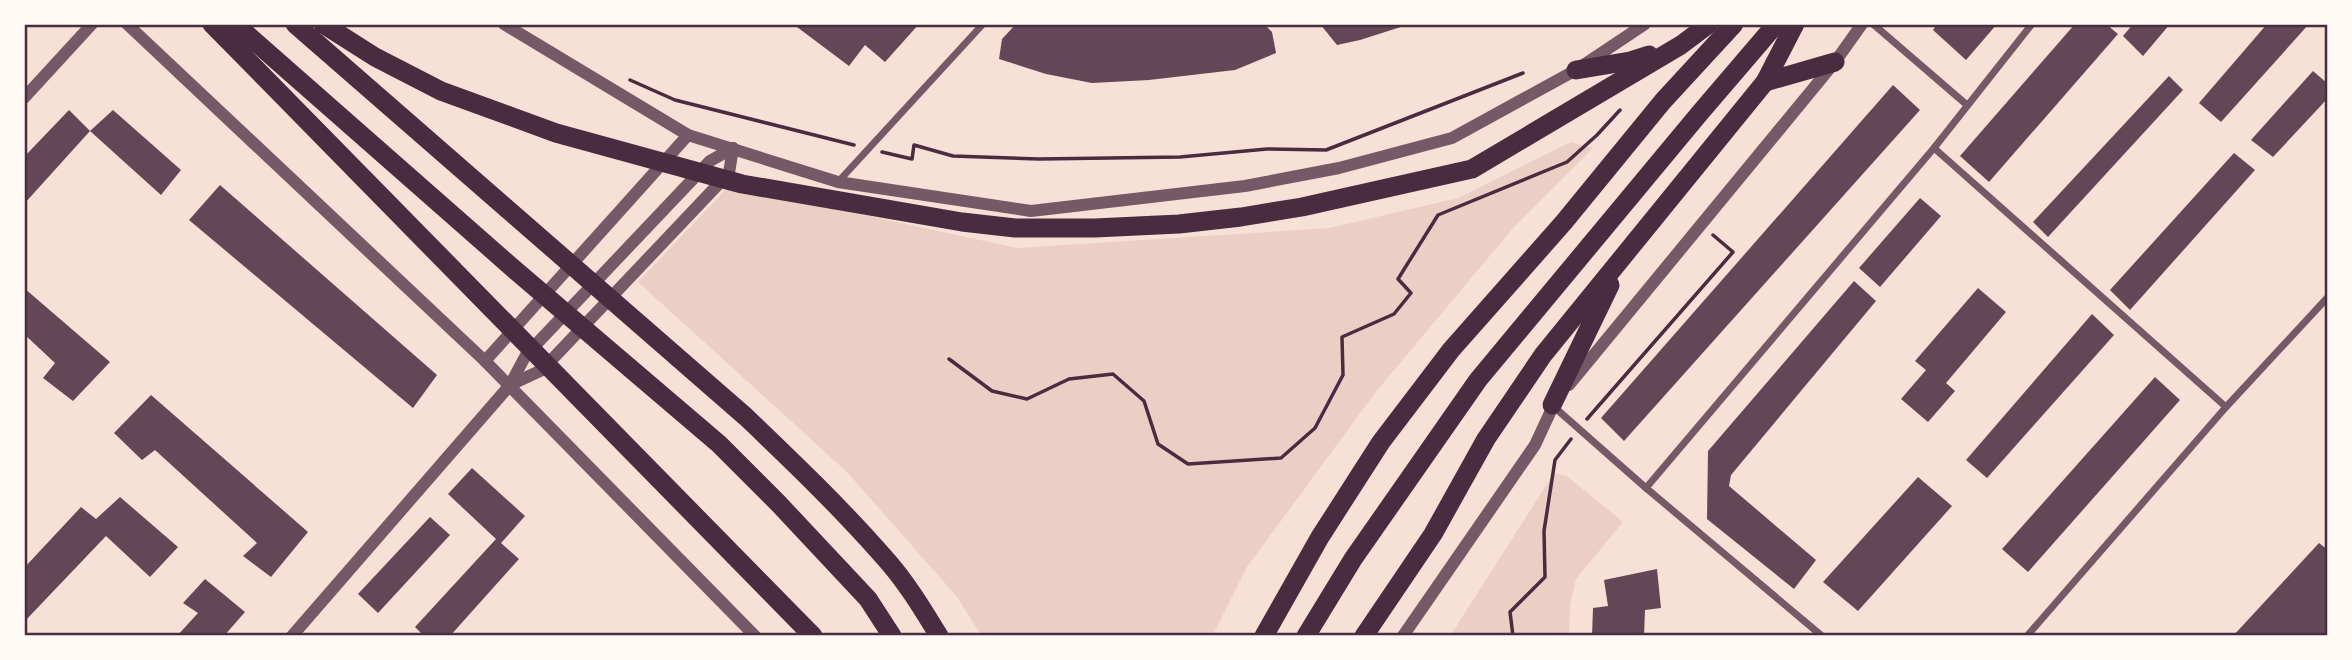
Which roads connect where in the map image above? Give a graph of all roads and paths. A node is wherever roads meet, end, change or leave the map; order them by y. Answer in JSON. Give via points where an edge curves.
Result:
{"nodes":[{"id":1,"x":92,"y":24,"type":"edge"},
{"id":2,"x":127,"y":24,"type":"edge"},
{"id":3,"x":212,"y":24,"type":"edge"},
{"id":4,"x":236,"y":24,"type":"edge"},
{"id":5,"x":295,"y":24,"type":"edge"},
{"id":6,"x":323,"y":24,"type":"edge"},
{"id":7,"x":504,"y":24,"type":"edge"},
{"id":8,"x":983,"y":24,"type":"edge"},
{"id":9,"x":1645,"y":24,"type":"edge"},
{"id":10,"x":1709,"y":24,"type":"edge"},
{"id":11,"x":1734,"y":24,"type":"edge"},
{"id":12,"x":1776,"y":24,"type":"edge"},
{"id":13,"x":1795,"y":24,"type":"edge"},
{"id":14,"x":1862,"y":24,"type":"edge"},
{"id":15,"x":1873,"y":24,"type":"edge"},
{"id":16,"x":2032,"y":24,"type":"edge"},
{"id":17,"x":1681,"y":45,"type":"junction"},
{"id":18,"x":1835,"y":62,"type":"junction"},
{"id":19,"x":1576,"y":70,"type":"junction"},
{"id":20,"x":1523,"y":73,"type":"dead end"},
{"id":21,"x":624,"y":77,"type":"dead end"},
{"id":22,"x":1765,"y":82,"type":"junction"},
{"id":23,"x":24,"y":98,"type":"edge"},
{"id":24,"x":1967,"y":105,"type":"junction"},
{"id":25,"x":1620,"y":110,"type":"dead end"},
{"id":26,"x":688,"y":135,"type":"junction"},
{"id":27,"x":733,"y":148,"type":"junction"},
{"id":28,"x":1934,"y":148,"type":"junction"},
{"id":29,"x":869,"y":149,"type":"junction"},
{"id":30,"x":838,"y":182,"type":"junction"},
{"id":31,"x":1701,"y":224,"type":"junction"},
{"id":32,"x":1626,"y":253,"type":"junction"},
{"id":33,"x":2328,"y":297,"type":"edge"},
{"id":34,"x":949,"y":359,"type":"dead end"},
{"id":35,"x":485,"y":361,"type":"junction"},
{"id":36,"x":510,"y":385,"type":"junction"},
{"id":37,"x":1552,"y":405,"type":"junction"},
{"id":38,"x":2226,"y":407,"type":"junction"},
{"id":39,"x":1578,"y":429,"type":"junction"},
{"id":40,"x":1646,"y":488,"type":"junction"},
{"id":41,"x":292,"y":635,"type":"edge"},
{"id":42,"x":755,"y":635,"type":"edge"},
{"id":43,"x":813,"y":635,"type":"edge"},
{"id":44,"x":892,"y":635,"type":"edge"},
{"id":45,"x":939,"y":635,"type":"edge"},
{"id":46,"x":1264,"y":635,"type":"edge"},
{"id":47,"x":1306,"y":635,"type":"edge"},
{"id":48,"x":1364,"y":635,"type":"edge"},
{"id":49,"x":1403,"y":635,"type":"edge"},
{"id":50,"x":1513,"y":635,"type":"edge"},
{"id":51,"x":1822,"y":635,"type":"edge"},
{"id":52,"x":2027,"y":635,"type":"edge"}],
"edges":[{"from":1,"to":23,"type":"street"},
{"from":2,"to":35,"type":"street"},
{"from":3,"to":43,"type":"highway"},
{"from":4,"to":44,"type":"highway","via":[[719,444],[867,599]]},
{"from":5,"to":45,"type":"highway","via":[[746,417],[884,557]]},
{"from":6,"to":17,"type":"highway","via":[[440,91],[556,133],[741,184],[1015,228],[1179,224],[1241,217],[1472,169]]},
{"from":7,"to":26,"type":"street"},
{"from":8,"to":29,"type":"street"},
{"from":9,"to":19,"type":"street"},
{"from":10,"to":17,"type":"highway"},
{"from":11,"to":46,"type":"highway","via":[[1451,350],[1381,442]]},
{"from":12,"to":47,"type":"highway","via":[[1478,380],[1353,559]]},
{"from":13,"to":22,"type":"highway"},
{"from":14,"to":18,"type":"street"},
{"from":15,"to":24,"type":"street"},
{"from":16,"to":24,"type":"street"},
{"from":17,"to":19,"type":"highway","via":[[1630,61]]},
{"from":18,"to":22,"type":"highway"},
{"from":18,"to":31,"type":"street"},
{"from":19,"to":30,"type":"street","via":[[1452,138],[1339,168],[1245,186],[1031,211]]},
{"from":20,"to":29,"type":"path","via":[[1326,150],[1039,159],[953,156],[914,145],[912,159]]},
{"from":21,"to":29,"type":"path","via":[[675,100]]},
{"from":22,"to":32,"type":"highway"},
{"from":24,"to":28,"type":"street"},
{"from":25,"to":34,"type":"path","via":[[1567,162],[1438,215],[1398,279],[1411,293],[1394,314],[1342,337],[1343,375],[1315,428],[1281,457],[1188,464],[1158,444],[1144,401],[1113,374],[1069,380],[1027,399],[992,391]]},
{"from":26,"to":27,"type":"street"},
{"from":26,"to":35,"type":"street"},
{"from":27,"to":30,"type":"street"},
{"from":27,"to":36,"type":"street","via":[[710,161],[526,355]]},
{"from":27,"to":36,"type":"street","via":[[729,173],[542,370]]},
{"from":28,"to":38,"type":"street"},
{"from":28,"to":40,"type":"street"},
{"from":29,"to":30,"type":"street"},
{"from":31,"to":37,"type":"street"},
{"from":31,"to":39,"type":"path","via":[[1733,252]]},
{"from":32,"to":37,"type":"highway"},
{"from":32,"to":48,"type":"highway","via":[[1543,355],[1486,439],[1433,534]]},
{"from":33,"to":38,"type":"street"},
{"from":35,"to":36,"type":"street"},
{"from":36,"to":41,"type":"street"},
{"from":36,"to":42,"type":"street"},
{"from":37,"to":39,"type":"street"},
{"from":37,"to":49,"type":"street","via":[[1535,445]]},
{"from":38,"to":52,"type":"street"},
{"from":39,"to":40,"type":"street"},
{"from":39,"to":50,"type":"path","via":[[1555,460],[1544,531],[1545,578],[1510,612]]},
{"from":40,"to":51,"type":"street"}]}
